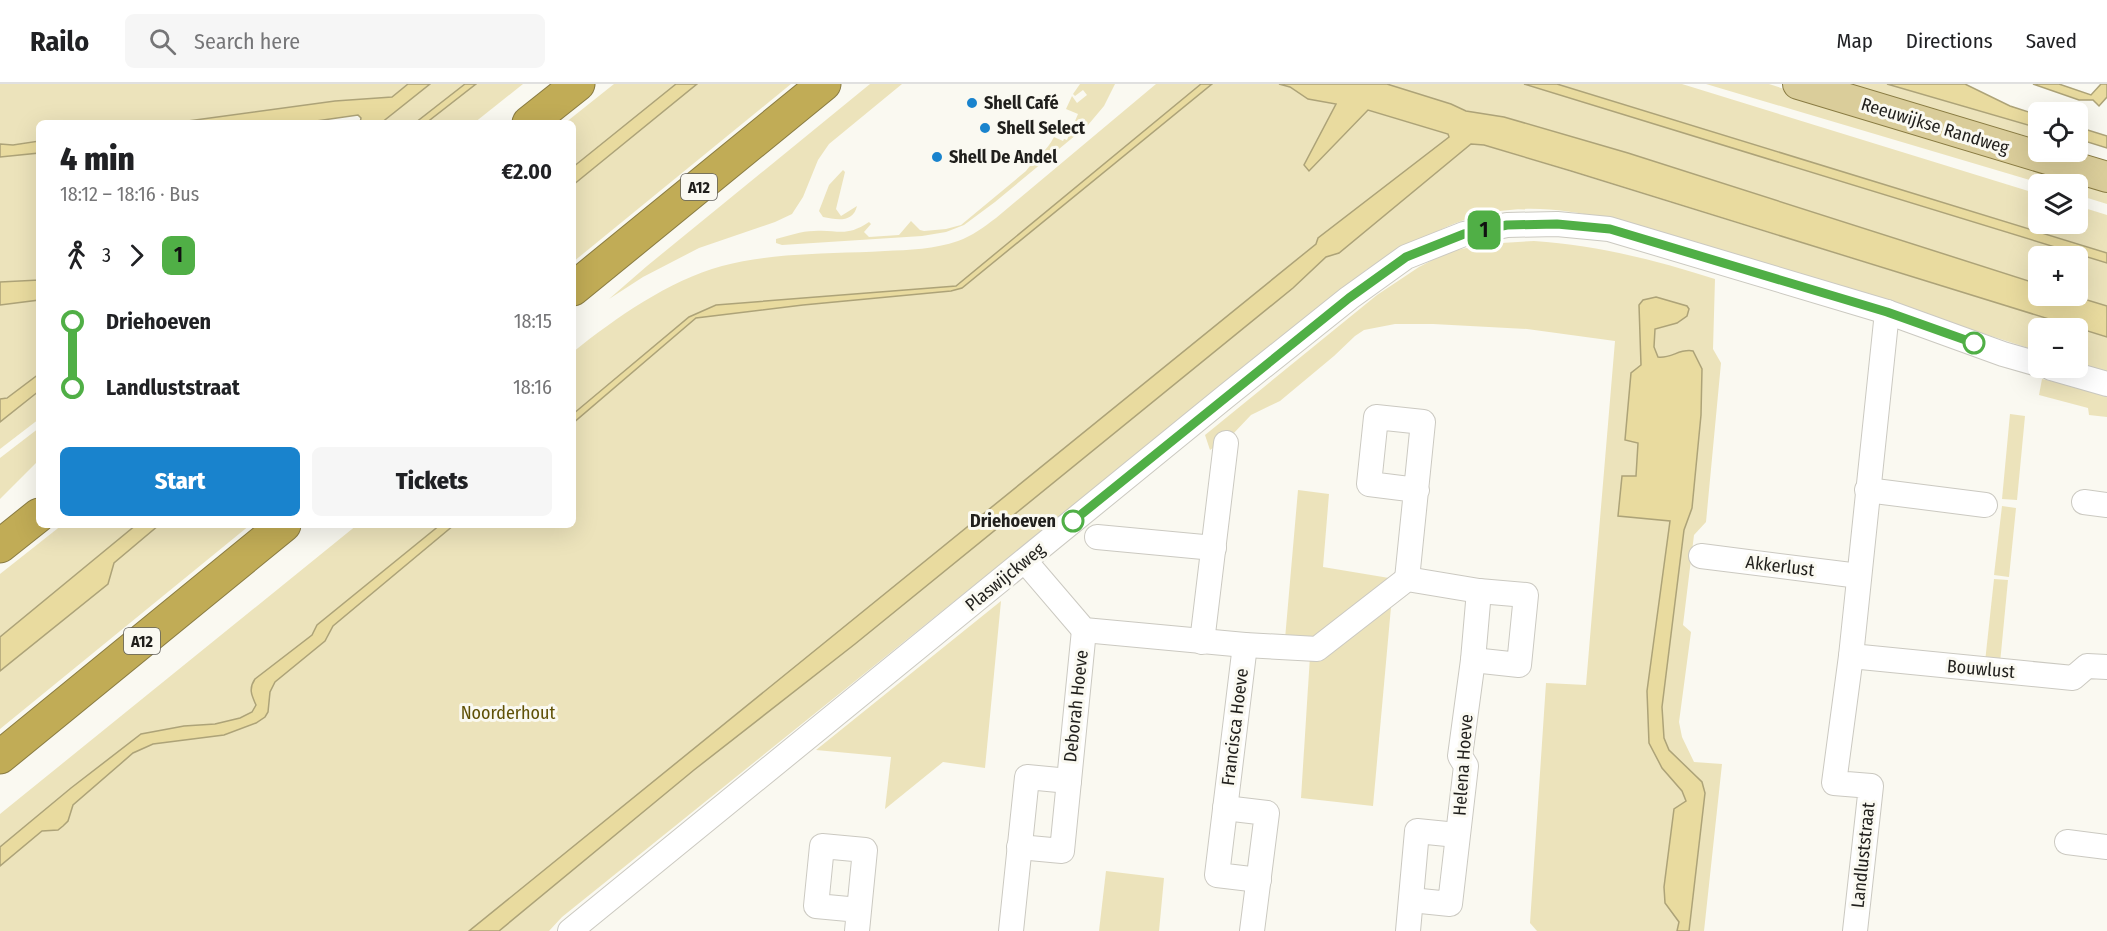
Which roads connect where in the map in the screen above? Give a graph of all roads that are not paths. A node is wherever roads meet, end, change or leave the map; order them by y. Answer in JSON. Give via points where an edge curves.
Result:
{"nodes":[{"id":1,"x":578,"y":84,"type":"edge"},
{"id":2,"x":824,"y":84,"type":"edge"},
{"id":3,"x":1797,"y":84,"type":"edge"},
{"id":4,"x":533,"y":120,"type":"edge"},
{"id":5,"x":2107,"y":177,"type":"edge"},
{"id":6,"x":576,"y":287,"type":"edge"},
{"id":7,"x":1887,"y":312,"type":"junction"},
{"id":8,"x":2028,"y":361,"type":"edge"},
{"id":9,"x":2086,"y":378,"type":"edge"},
{"id":10,"x":2107,"y":384,"type":"edge"},
{"id":11,"x":1226,"y":443,"type":"dead end"},
{"id":12,"x":1417,"y":490,"type":"dead end"},
{"id":13,"x":1867,"y":490,"type":"junction"},
{"id":14,"x":1984,"y":505,"type":"dead end"},
{"id":15,"x":36,"y":517,"type":"edge"},
{"id":16,"x":280,"y":528,"type":"edge"},
{"id":17,"x":1097,"y":537,"type":"dead end"},
{"id":18,"x":0,"y":546,"type":"edge"},
{"id":19,"x":1214,"y":548,"type":"junction"},
{"id":20,"x":1701,"y":556,"type":"dead end"},
{"id":21,"x":1025,"y":561,"type":"junction"},
{"id":22,"x":1859,"y":576,"type":"junction"},
{"id":23,"x":1407,"y":579,"type":"junction"},
{"id":24,"x":1479,"y":591,"type":"junction"},
{"id":25,"x":1084,"y":630,"type":"junction"},
{"id":26,"x":1202,"y":642,"type":"junction"},
{"id":27,"x":1245,"y":645,"type":"junction"},
{"id":28,"x":1851,"y":656,"type":"junction"},
{"id":29,"x":1473,"y":660,"type":"junction"},
{"id":30,"x":2107,"y":667,"type":"edge"},
{"id":31,"x":0,"y":756,"type":"edge"},
{"id":32,"x":1069,"y":782,"type":"junction"},
{"id":33,"x":1225,"y":808,"type":"junction"},
{"id":34,"x":1457,"y":835,"type":"junction"},
{"id":35,"x":2067,"y":842,"type":"dead end"},
{"id":36,"x":1019,"y":847,"type":"junction"},
{"id":37,"x":2107,"y":847,"type":"edge"},
{"id":38,"x":1258,"y":880,"type":"junction"},
{"id":39,"x":1411,"y":900,"type":"junction"},
{"id":40,"x":570,"y":931,"type":"edge"},
{"id":41,"x":1011,"y":931,"type":"edge"},
{"id":42,"x":1252,"y":931,"type":"edge"},
{"id":43,"x":1408,"y":931,"type":"edge"},
{"id":44,"x":1856,"y":931,"type":"edge"}],
"edges":[{"from":1,"to":4,"type":"highway"},
{"from":2,"to":6,"type":"highway","number":"A12"},
{"from":3,"to":5,"type":"main road","name":"Reeuwijkse Randweg"},
{"from":7,"to":8,"type":"street","name":"Plaswijckweg"},
{"from":7,"to":13,"type":"street","name":"Landluststraat"},
{"from":7,"to":21,"type":"street","name":"Plaswijckweg","via":[[1610,229],[1507,225],[1464,234],[1406,257],[1363,288]]},
{"from":9,"to":10,"type":"street"},
{"from":11,"to":19,"type":"street"},
{"from":12,"to":23,"type":"street"},
{"from":13,"to":14,"type":"street"},
{"from":13,"to":22,"type":"street","name":"Landluststraat"},
{"from":15,"to":18,"type":"highway"},
{"from":16,"to":31,"type":"highway","number":"A12"},
{"from":17,"to":19,"type":"street"},
{"from":19,"to":26,"type":"street"},
{"from":20,"to":22,"type":"street","name":"Akkerlust"},
{"from":21,"to":25,"type":"street"},
{"from":21,"to":40,"type":"street","name":"Plaswijckweg"},
{"from":22,"to":28,"type":"street","name":"Landluststraat"},
{"from":23,"to":24,"type":"street"},
{"from":23,"to":27,"type":"street","via":[[1317,648]]},
{"from":24,"to":29,"type":"street","name":"Helena Hoeve"},
{"from":24,"to":29,"type":"street","via":[[1526,595],[1519,665]]},
{"from":25,"to":26,"type":"street"},
{"from":25,"to":32,"type":"street","name":"Deborah Hoeve"},
{"from":26,"to":27,"type":"street"},
{"from":27,"to":33,"type":"street","name":"Francisca Hoeve"},
{"from":28,"to":30,"type":"street","name":"Bouwlust","via":[[2073,678],[2087,666]]},
{"from":28,"to":44,"type":"street","name":"Landluststraat","via":[[1834,783],[1870,786]]},
{"from":29,"to":34,"type":"street","name":"Helena Hoeve","via":[[1460,756],[1466,766]]},
{"from":32,"to":36,"type":"street","name":"Deborah Hoeve","via":[[1062,851]]},
{"from":32,"to":36,"type":"street","name":"Deborah Hoeve","via":[[1027,777]]},
{"from":33,"to":38,"type":"street","name":"Francisca Hoeve","via":[[1217,875]]},
{"from":33,"to":38,"type":"street","name":"Francisca Hoeve","via":[[1267,813]]},
{"from":34,"to":39,"type":"street","name":"Helena Hoeve","via":[[1418,831]]},
{"from":34,"to":39,"type":"street","name":"Helena Hoeve","via":[[1450,904]]},
{"from":35,"to":37,"type":"street"},
{"from":36,"to":41,"type":"street","name":"Deborah Hoeve"},
{"from":38,"to":42,"type":"street","name":"Francisca Hoeve"},
{"from":39,"to":43,"type":"street","name":"Helena Hoeve"}]}
